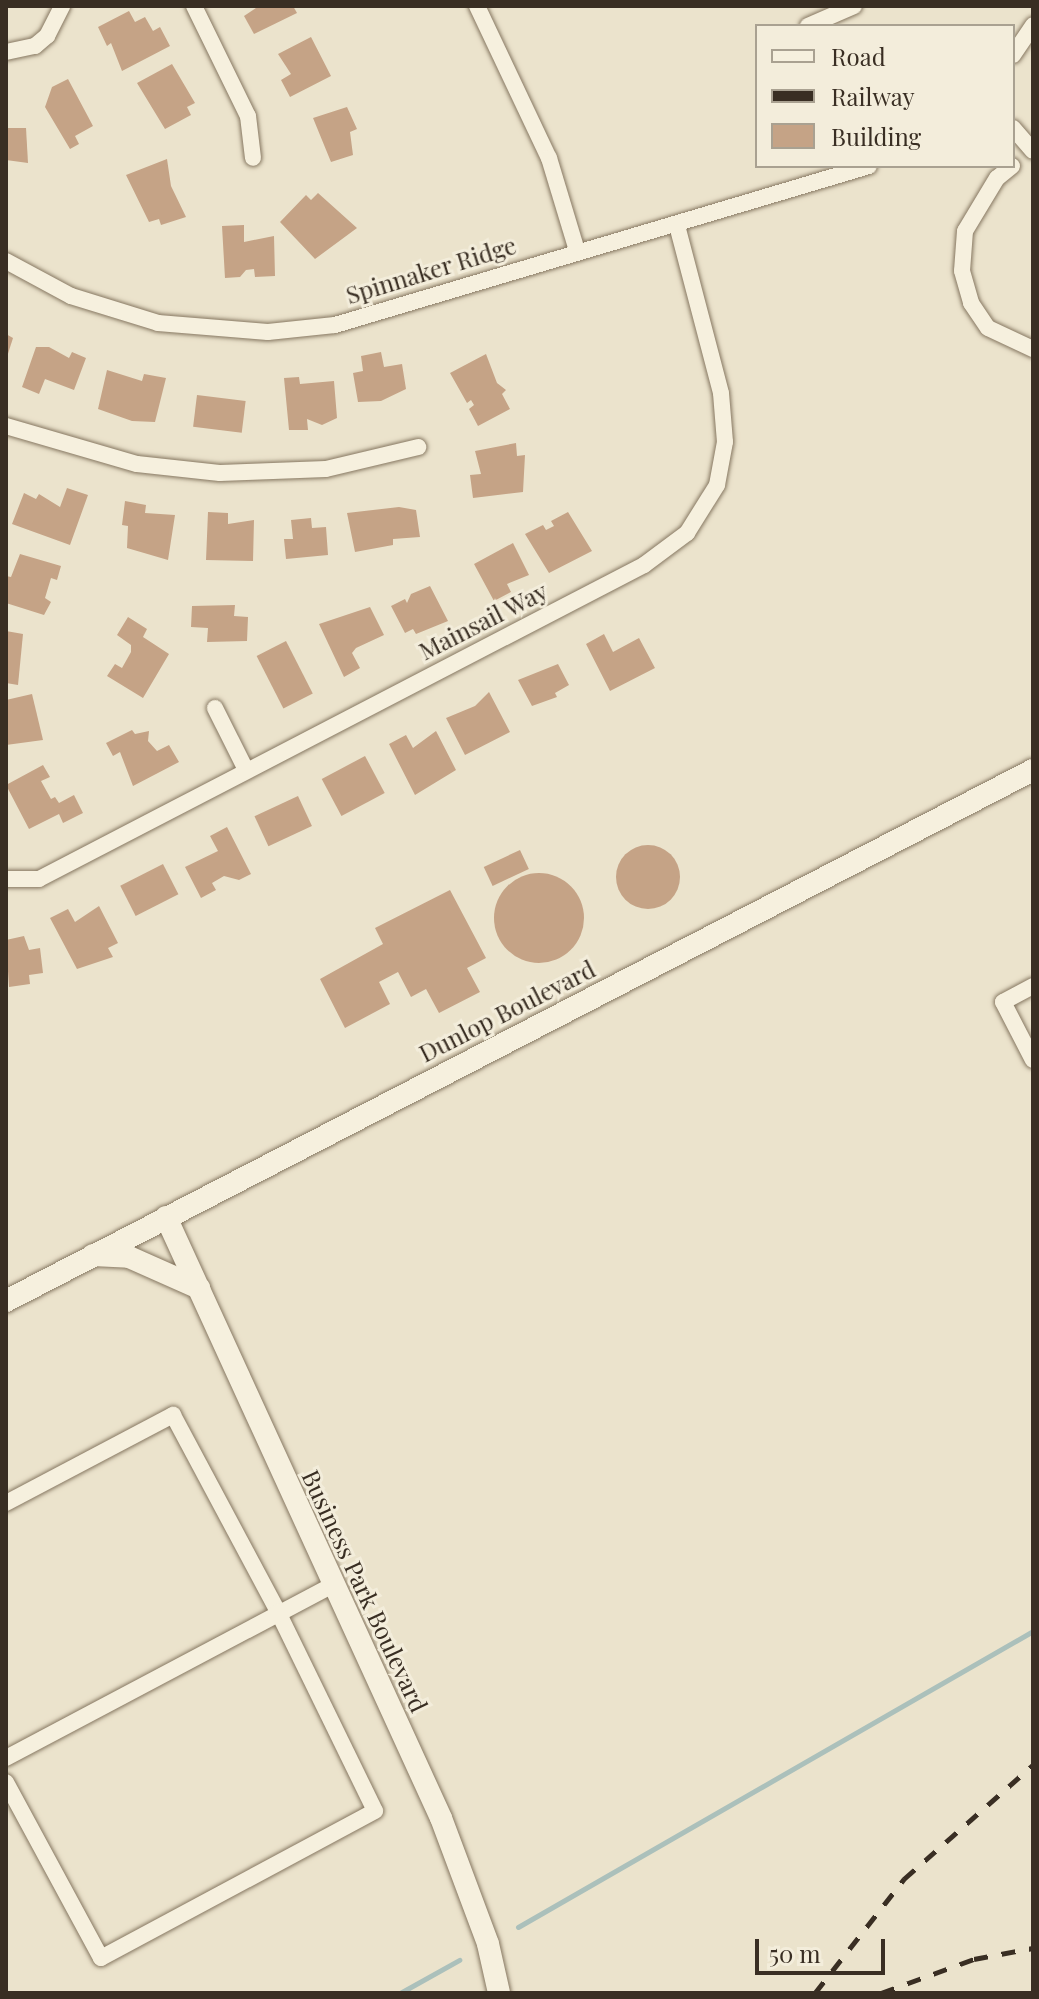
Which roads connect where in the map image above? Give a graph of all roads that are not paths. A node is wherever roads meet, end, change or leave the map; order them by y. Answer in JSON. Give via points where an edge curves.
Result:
{"nodes":[{"id":1,"x":62,"y":6,"type":"edge"},
{"id":2,"x":194,"y":6,"type":"edge"},
{"id":3,"x":477,"y":6,"type":"edge"},
{"id":4,"x":854,"y":6,"type":"edge"},
{"id":5,"x":813,"y":24,"type":"edge"},
{"id":6,"x":1033,"y":25,"type":"edge"},
{"id":7,"x":6,"y":52,"type":"edge"},
{"id":8,"x":1015,"y":52,"type":"edge"},
{"id":9,"x":1015,"y":130,"type":"edge"},
{"id":10,"x":1033,"y":152,"type":"edge"},
{"id":11,"x":253,"y":158,"type":"dead end"},
{"id":12,"x":1015,"y":164,"type":"edge"},
{"id":13,"x":862,"y":168,"type":"edge"},
{"id":14,"x":992,"y":172,"type":"edge"},
{"id":15,"x":677,"y":225,"type":"junction"},
{"id":16,"x":577,"y":251,"type":"junction"},
{"id":17,"x":6,"y":261,"type":"edge"},
{"id":18,"x":1033,"y":349,"type":"edge"},
{"id":19,"x":7,"y":429,"type":"edge"},
{"id":20,"x":418,"y":447,"type":"dead end"},
{"id":21,"x":215,"y":708,"type":"dead end"},
{"id":22,"x":246,"y":770,"type":"junction"},
{"id":23,"x":1033,"y":770,"type":"edge"},
{"id":24,"x":6,"y":879,"type":"edge"},
{"id":25,"x":1033,"y":986,"type":"edge"},
{"id":26,"x":1033,"y":1060,"type":"edge"},
{"id":27,"x":166,"y":1217,"type":"junction"},
{"id":28,"x":91,"y":1255,"type":"junction"},
{"id":29,"x":199,"y":1288,"type":"junction"},
{"id":30,"x":6,"y":1301,"type":"edge"},
{"id":31,"x":6,"y":1503,"type":"edge"},
{"id":32,"x":333,"y":1585,"type":"junction"},
{"id":33,"x":278,"y":1612,"type":"junction"},
{"id":34,"x":6,"y":1758,"type":"edge"},
{"id":35,"x":6,"y":1782,"type":"edge"},
{"id":36,"x":499,"y":1993,"type":"edge"}],
"edges":[{"from":1,"to":7,"type":"street","via":[[47,36],[35,46]]},
{"from":2,"to":11,"type":"street","via":[[248,116]]},
{"from":3,"to":16,"type":"street","via":[[549,158]]},
{"from":4,"to":5,"type":"street"},
{"from":6,"to":8,"type":"street"},
{"from":9,"to":10,"type":"street"},
{"from":10,"to":12,"type":"street"},
{"from":13,"to":15,"type":"street","name":"Spinnaker Ridge"},
{"from":14,"to":18,"type":"street","via":[[965,231],[962,271],[971,303],[988,328]]},
{"from":15,"to":16,"type":"street","name":"Spinnaker Ridge"},
{"from":15,"to":22,"type":"street","name":"Mainsail Way","via":[[721,393],[725,442],[717,485],[687,533],[644,565]]},
{"from":16,"to":17,"type":"street","name":"Spinnaker Ridge","via":[[335,325],[268,332],[143,319],[71,296]]},
{"from":19,"to":20,"type":"street","via":[[137,464],[220,473],[326,469]]},
{"from":21,"to":22,"type":"street"},
{"from":22,"to":24,"type":"street","name":"Mainsail Way","via":[[39,879]]},
{"from":23,"to":27,"type":"street","name":"Dunlop Boulevard"},
{"from":25,"to":26,"type":"street","via":[[1003,1002]]},
{"from":27,"to":28,"type":"street","name":"Dunlop Boulevard"},
{"from":27,"to":29,"type":"street","name":"Business Park Boulevard"},
{"from":28,"to":29,"type":"street","via":[[129,1257]]},
{"from":28,"to":30,"type":"street","name":"Dunlop Boulevard"},
{"from":29,"to":32,"type":"street","name":"Business Park Boulevard"},
{"from":31,"to":33,"type":"street","via":[[173,1415]]},
{"from":32,"to":33,"type":"street"},
{"from":32,"to":36,"type":"street","name":"Business Park Boulevard","via":[[466,1877]]},
{"from":33,"to":34,"type":"street"},
{"from":33,"to":35,"type":"street","via":[[375,1811],[101,1958]]}]}
